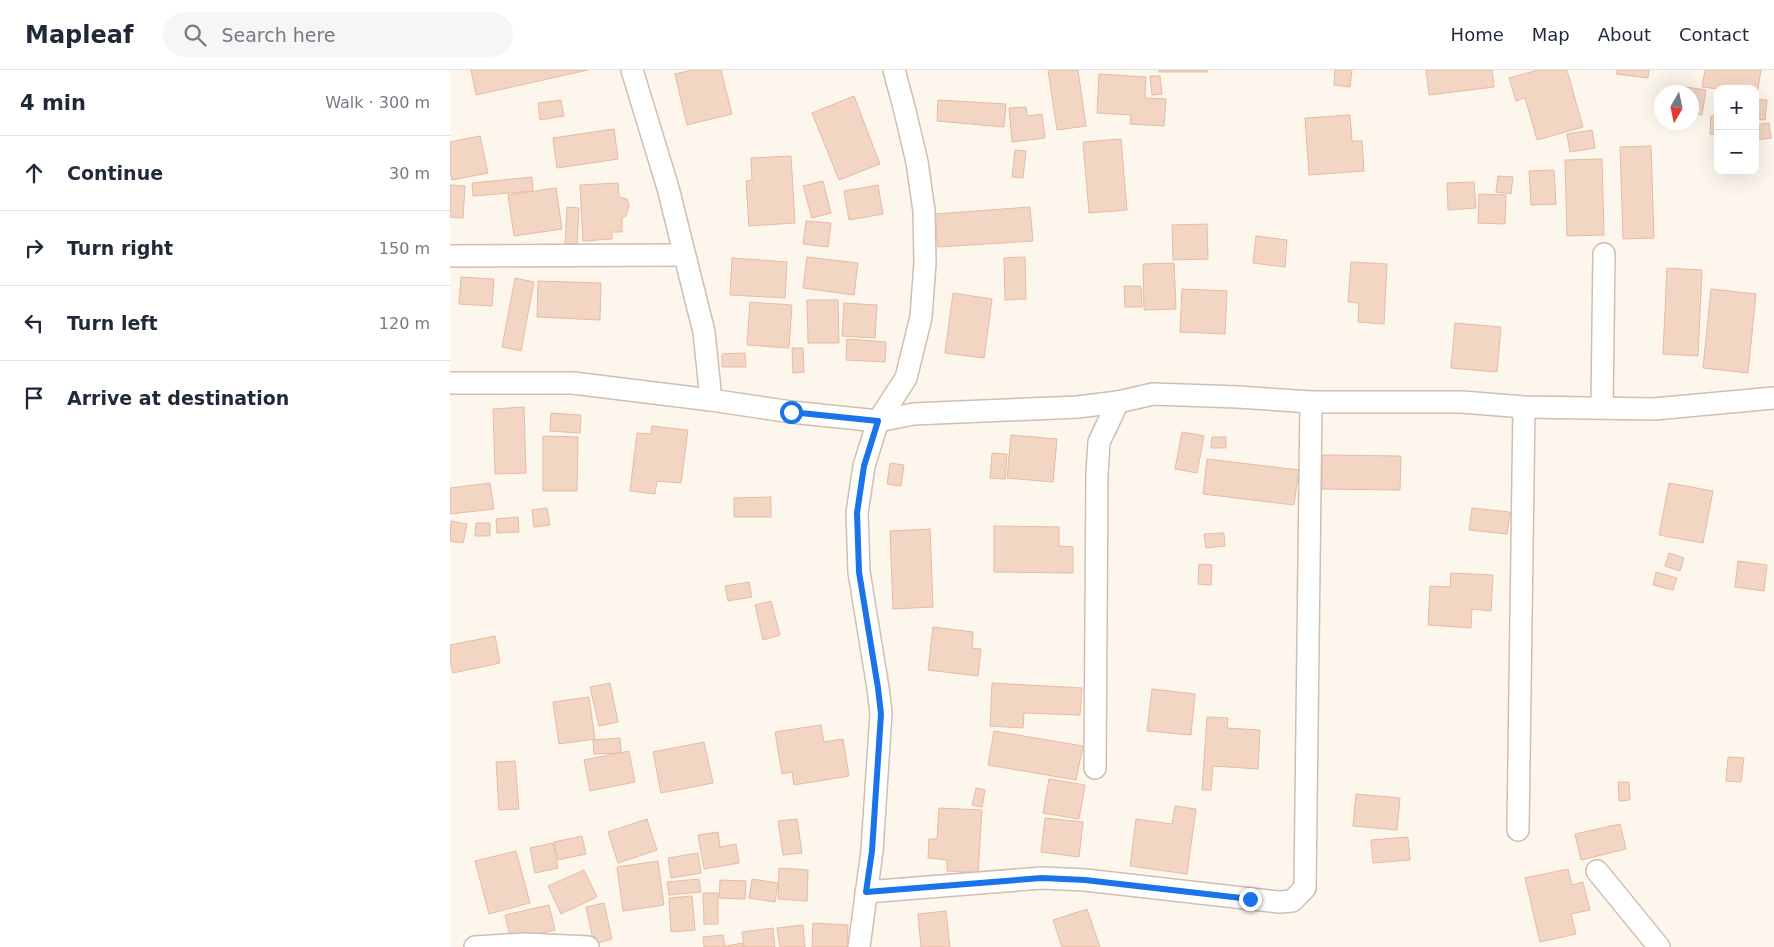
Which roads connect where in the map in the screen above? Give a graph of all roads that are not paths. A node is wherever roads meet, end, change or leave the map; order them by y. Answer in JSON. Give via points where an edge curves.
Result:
{"nodes":[{"id":1,"x":632,"y":70,"type":"edge"},
{"id":2,"x":894,"y":70,"type":"edge"},
{"id":3,"x":1604,"y":254,"type":"dead end"},
{"id":4,"x":684,"y":255,"type":"junction"},
{"id":5,"x":450,"y":256,"type":"edge"},
{"id":6,"x":450,"y":383,"type":"edge"},
{"id":7,"x":1774,"y":398,"type":"edge"},
{"id":8,"x":711,"y":400,"type":"junction"},
{"id":9,"x":1118,"y":402,"type":"junction"},
{"id":10,"x":1310,"y":402,"type":"junction"},
{"id":11,"x":1524,"y":408,"type":"junction"},
{"id":12,"x":1602,"y":408,"type":"junction"},
{"id":13,"x":878,"y":421,"type":"junction"},
{"id":14,"x":1095,"y":768,"type":"dead end"},
{"id":15,"x":1518,"y":830,"type":"dead end"},
{"id":16,"x":1598,"y":871,"type":"dead end"},
{"id":17,"x":866,"y":892,"type":"junction"},
{"id":18,"x":475,"y":947,"type":"edge"},
{"id":19,"x":588,"y":947,"type":"edge"},
{"id":20,"x":859,"y":947,"type":"edge"},
{"id":21,"x":1658,"y":947,"type":"edge"}],
"edges":[{"from":1,"to":4,"type":"street","via":[[668,188]]},
{"from":2,"to":13,"type":"street","via":[[918,172],[924,211],[924,263],[921,318],[906,378]]},
{"from":3,"to":12,"type":"street"},
{"from":4,"to":5,"type":"street"},
{"from":4,"to":8,"type":"street","via":[[704,332]]},
{"from":6,"to":8,"type":"street","via":[[574,383]]},
{"from":7,"to":12,"type":"street","via":[[1654,409]]},
{"from":8,"to":13,"type":"street"},
{"from":9,"to":10,"type":"street","via":[[1153,394]]},
{"from":9,"to":13,"type":"street","via":[[1078,407],[913,414]]},
{"from":9,"to":14,"type":"street","via":[[1098,442]]},
{"from":10,"to":11,"type":"street","via":[[1462,402]]},
{"from":10,"to":17,"type":"street","via":[[1305,888],[1292,901],[1279,902],[1042,878]]},
{"from":11,"to":12,"type":"street"},
{"from":11,"to":15,"type":"street"},
{"from":13,"to":17,"type":"street","via":[[864,466],[857,513],[859,572],[881,714],[872,851]]},
{"from":16,"to":21,"type":"street"},
{"from":17,"to":20,"type":"street"},
{"from":18,"to":19,"type":"street","via":[[524,944]]}]}
